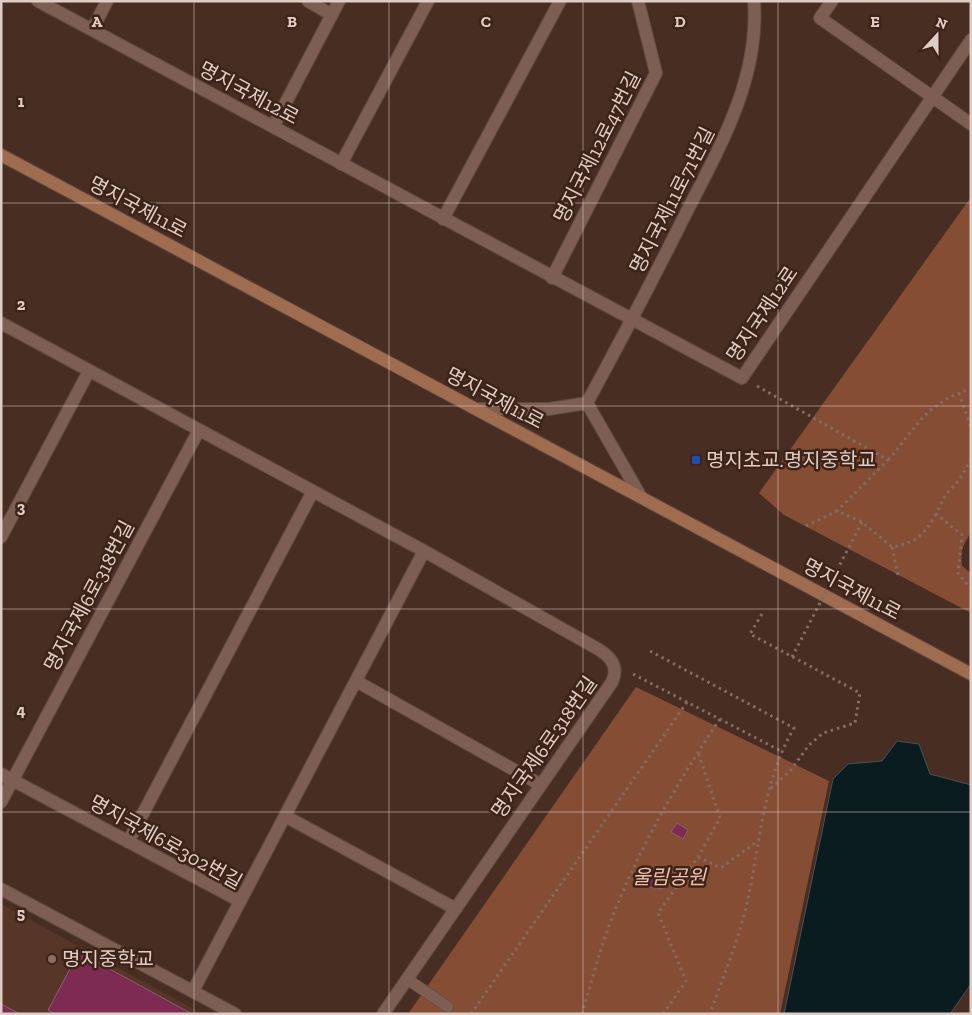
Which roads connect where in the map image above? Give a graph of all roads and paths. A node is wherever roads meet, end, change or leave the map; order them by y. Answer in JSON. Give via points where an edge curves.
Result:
{"nodes":[{"id":1,"x":38,"y":1,"type":"edge"},
{"id":2,"x":107,"y":1,"type":"edge"},
{"id":3,"x":308,"y":1,"type":"edge"},
{"id":4,"x":339,"y":1,"type":"edge"},
{"id":5,"x":428,"y":1,"type":"edge"},
{"id":6,"x":638,"y":1,"type":"edge"},
{"id":7,"x":754,"y":1,"type":"edge"},
{"id":8,"x":832,"y":1,"type":"edge"},
{"id":9,"x":554,"y":3,"type":"edge"},
{"id":10,"x":332,"y":15,"type":"junction"},
{"id":11,"x":92,"y":30,"type":"junction"},
{"id":12,"x":971,"y":40,"type":"edge"},
{"id":13,"x":930,"y":98,"type":"junction"},
{"id":14,"x":971,"y":124,"type":"edge"},
{"id":15,"x":273,"y":127,"type":"junction"},
{"id":16,"x":1,"y":155,"type":"edge"},
{"id":17,"x":341,"y":164,"type":"junction"},
{"id":18,"x":443,"y":219,"type":"junction"},
{"id":19,"x":552,"y":278,"type":"junction"},
{"id":20,"x":632,"y":321,"type":"junction"},
{"id":21,"x":1,"y":323,"type":"edge"},
{"id":22,"x":89,"y":370,"type":"junction"},
{"id":23,"x":742,"y":378,"type":"junction"},
{"id":24,"x":971,"y":389,"type":"edge"},
{"id":25,"x":959,"y":393,"type":"junction"},
{"id":26,"x":587,"y":403,"type":"junction"},
{"id":27,"x":476,"y":409,"type":"junction"},
{"id":28,"x":971,"y":428,"type":"edge"},
{"id":29,"x":199,"y":430,"type":"junction"},
{"id":30,"x":971,"y":459,"type":"edge"},
{"id":31,"x":888,"y":460,"type":"junction"},
{"id":32,"x":313,"y":491,"type":"junction"},
{"id":33,"x":641,"y":497,"type":"junction"},
{"id":34,"x":837,"y":511,"type":"junction"},
{"id":35,"x":936,"y":514,"type":"junction"},
{"id":36,"x":862,"y":522,"type":"junction"},
{"id":37,"x":806,"y":526,"type":"dead end"},
{"id":38,"x":1,"y":537,"type":"edge"},
{"id":39,"x":892,"y":546,"type":"junction"},
{"id":40,"x":424,"y":551,"type":"junction"},
{"id":41,"x":898,"y":575,"type":"dead end"},
{"id":42,"x":971,"y":589,"type":"edge"},
{"id":43,"x":762,"y":614,"type":"dead end"},
{"id":44,"x":650,"y":650,"type":"dead end"},
{"id":45,"x":792,"y":657,"type":"junction"},
{"id":46,"x":633,"y":674,"type":"dead end"},
{"id":47,"x":970,"y":674,"type":"edge"},
{"id":48,"x":356,"y":680,"type":"junction"},
{"id":49,"x":687,"y":702,"type":"junction"},
{"id":50,"x":720,"y":719,"type":"junction"},
{"id":51,"x":698,"y":751,"type":"junction"},
{"id":52,"x":781,"y":751,"type":"junction"},
{"id":53,"x":1,"y":774,"type":"edge"},
{"id":54,"x":13,"y":780,"type":"junction"},
{"id":55,"x":541,"y":785,"type":"junction"},
{"id":56,"x":769,"y":791,"type":"junction"},
{"id":57,"x":1,"y":802,"type":"edge"},
{"id":58,"x":285,"y":816,"type":"junction"},
{"id":59,"x":759,"y":840,"type":"junction"},
{"id":60,"x":128,"y":842,"type":"junction"},
{"id":61,"x":698,"y":857,"type":"junction"},
{"id":62,"x":1,"y":889,"type":"edge"},
{"id":63,"x":240,"y":902,"type":"junction"},
{"id":64,"x":456,"y":909,"type":"junction"},
{"id":65,"x":407,"y":979,"type":"junction"},
{"id":66,"x":193,"y":991,"type":"junction"},
{"id":67,"x":448,"y":1007,"type":"dead end"},
{"id":68,"x":235,"y":1014,"type":"edge"},
{"id":69,"x":383,"y":1014,"type":"edge"},
{"id":70,"x":471,"y":1014,"type":"edge"},
{"id":71,"x":582,"y":1014,"type":"edge"},
{"id":72,"x":663,"y":1014,"type":"edge"},
{"id":73,"x":710,"y":1014,"type":"edge"}],
"edges":[{"from":1,"to":11,"type":"street","name":"명지국제12로"},
{"from":2,"to":11,"type":"street"},
{"from":3,"to":10,"type":"street"},
{"from":4,"to":10,"type":"street"},
{"from":5,"to":17,"type":"street"},
{"from":6,"to":19,"type":"street","name":"명지국제12로47번길","via":[[656,73]]},
{"from":7,"to":20,"type":"street","name":"명지국제11로71번길","via":[[756,17],[751,52],[743,90],[730,127]]},
{"from":8,"to":13,"type":"street","via":[[820,18]]},
{"from":9,"to":18,"type":"street"},
{"from":10,"to":15,"type":"street"},
{"from":11,"to":15,"type":"street","name":"명지국제12로"},
{"from":12,"to":13,"type":"street","name":"명지국제12로"},
{"from":13,"to":14,"type":"street"},
{"from":13,"to":23,"type":"street","name":"명지국제12로"},
{"from":15,"to":17,"type":"street","name":"명지국제12로"},
{"from":16,"to":27,"type":"main road","name":"명지국제11로"},
{"from":17,"to":18,"type":"street","name":"명지국제12로"},
{"from":18,"to":19,"type":"street","name":"명지국제12로"},
{"from":19,"to":20,"type":"street","name":"명지국제12로"},
{"from":20,"to":23,"type":"street","name":"명지국제12로"},
{"from":20,"to":26,"type":"street","name":"명지국제11로71번길"},
{"from":21,"to":22,"type":"street","name":"명지국제6로318번길"},
{"from":22,"to":29,"type":"street","name":"명지국제6로318번길"},
{"from":22,"to":38,"type":"street"},
{"from":23,"to":31,"type":"path"},
{"from":24,"to":25,"type":"path"},
{"from":25,"to":28,"type":"path"},
{"from":25,"to":31,"type":"path","via":[[947,397],[917,421]]},
{"from":26,"to":27,"type":"street","via":[[550,409]]},
{"from":26,"to":33,"type":"street"},
{"from":27,"to":33,"type":"main road","name":"명지국제11로"},
{"from":29,"to":32,"type":"street","name":"명지국제6로318번길"},
{"from":29,"to":54,"type":"street","name":"명지국제6로318번길"},
{"from":30,"to":35,"type":"path"},
{"from":31,"to":34,"type":"path"},
{"from":32,"to":40,"type":"street","name":"명지국제6로318번길"},
{"from":32,"to":60,"type":"street"},
{"from":33,"to":47,"type":"main road","name":"명지국제11로"},
{"from":34,"to":36,"type":"path"},
{"from":34,"to":37,"type":"path"},
{"from":35,"to":39,"type":"path","via":[[928,528],[911,544]]},
{"from":35,"to":42,"type":"path","via":[[962,535],[958,573]]},
{"from":36,"to":39,"type":"path"},
{"from":36,"to":45,"type":"path","bridge":true},
{"from":39,"to":41,"type":"path"},
{"from":40,"to":48,"type":"street"},
{"from":40,"to":55,"type":"street","name":"명지국제6로318번길","via":[[612,660],[615,668],[612,682]]},
{"from":43,"to":45,"type":"path","via":[[750,634]]},
{"from":44,"to":52,"type":"path","via":[[794,728]]},
{"from":45,"to":56,"type":"path","via":[[860,693],[855,723],[823,733]]},
{"from":46,"to":49,"type":"path"},
{"from":48,"to":55,"type":"street"},
{"from":48,"to":58,"type":"street"},
{"from":49,"to":50,"type":"path"},
{"from":49,"to":70,"type":"path"},
{"from":50,"to":51,"type":"path"},
{"from":50,"to":52,"type":"path"},
{"from":51,"to":61,"type":"path","via":[[720,818]]},
{"from":51,"to":71,"type":"path","via":[[645,842],[609,924]]},
{"from":52,"to":56,"type":"path"},
{"from":53,"to":54,"type":"street","name":"명지국제6로302번길"},
{"from":54,"to":57,"type":"street"},
{"from":54,"to":60,"type":"street","name":"명지국제6로302번길"},
{"from":55,"to":64,"type":"street","name":"명지국제6로318번길"},
{"from":56,"to":59,"type":"path"},
{"from":58,"to":63,"type":"street"},
{"from":58,"to":64,"type":"street"},
{"from":59,"to":61,"type":"path","via":[[721,868]]},
{"from":59,"to":73,"type":"path","via":[[744,913]]},
{"from":60,"to":63,"type":"street","name":"명지국제6로302번길"},
{"from":61,"to":72,"type":"path","via":[[658,912],[686,981]]},
{"from":62,"to":66,"type":"street"},
{"from":63,"to":66,"type":"street","name":"명지국제6로302번길"},
{"from":64,"to":65,"type":"street","name":"명지국제6로318번길"},
{"from":65,"to":67,"type":"lane"},
{"from":65,"to":69,"type":"street","name":"명지국제6로318번길"},
{"from":66,"to":68,"type":"street"}]}
